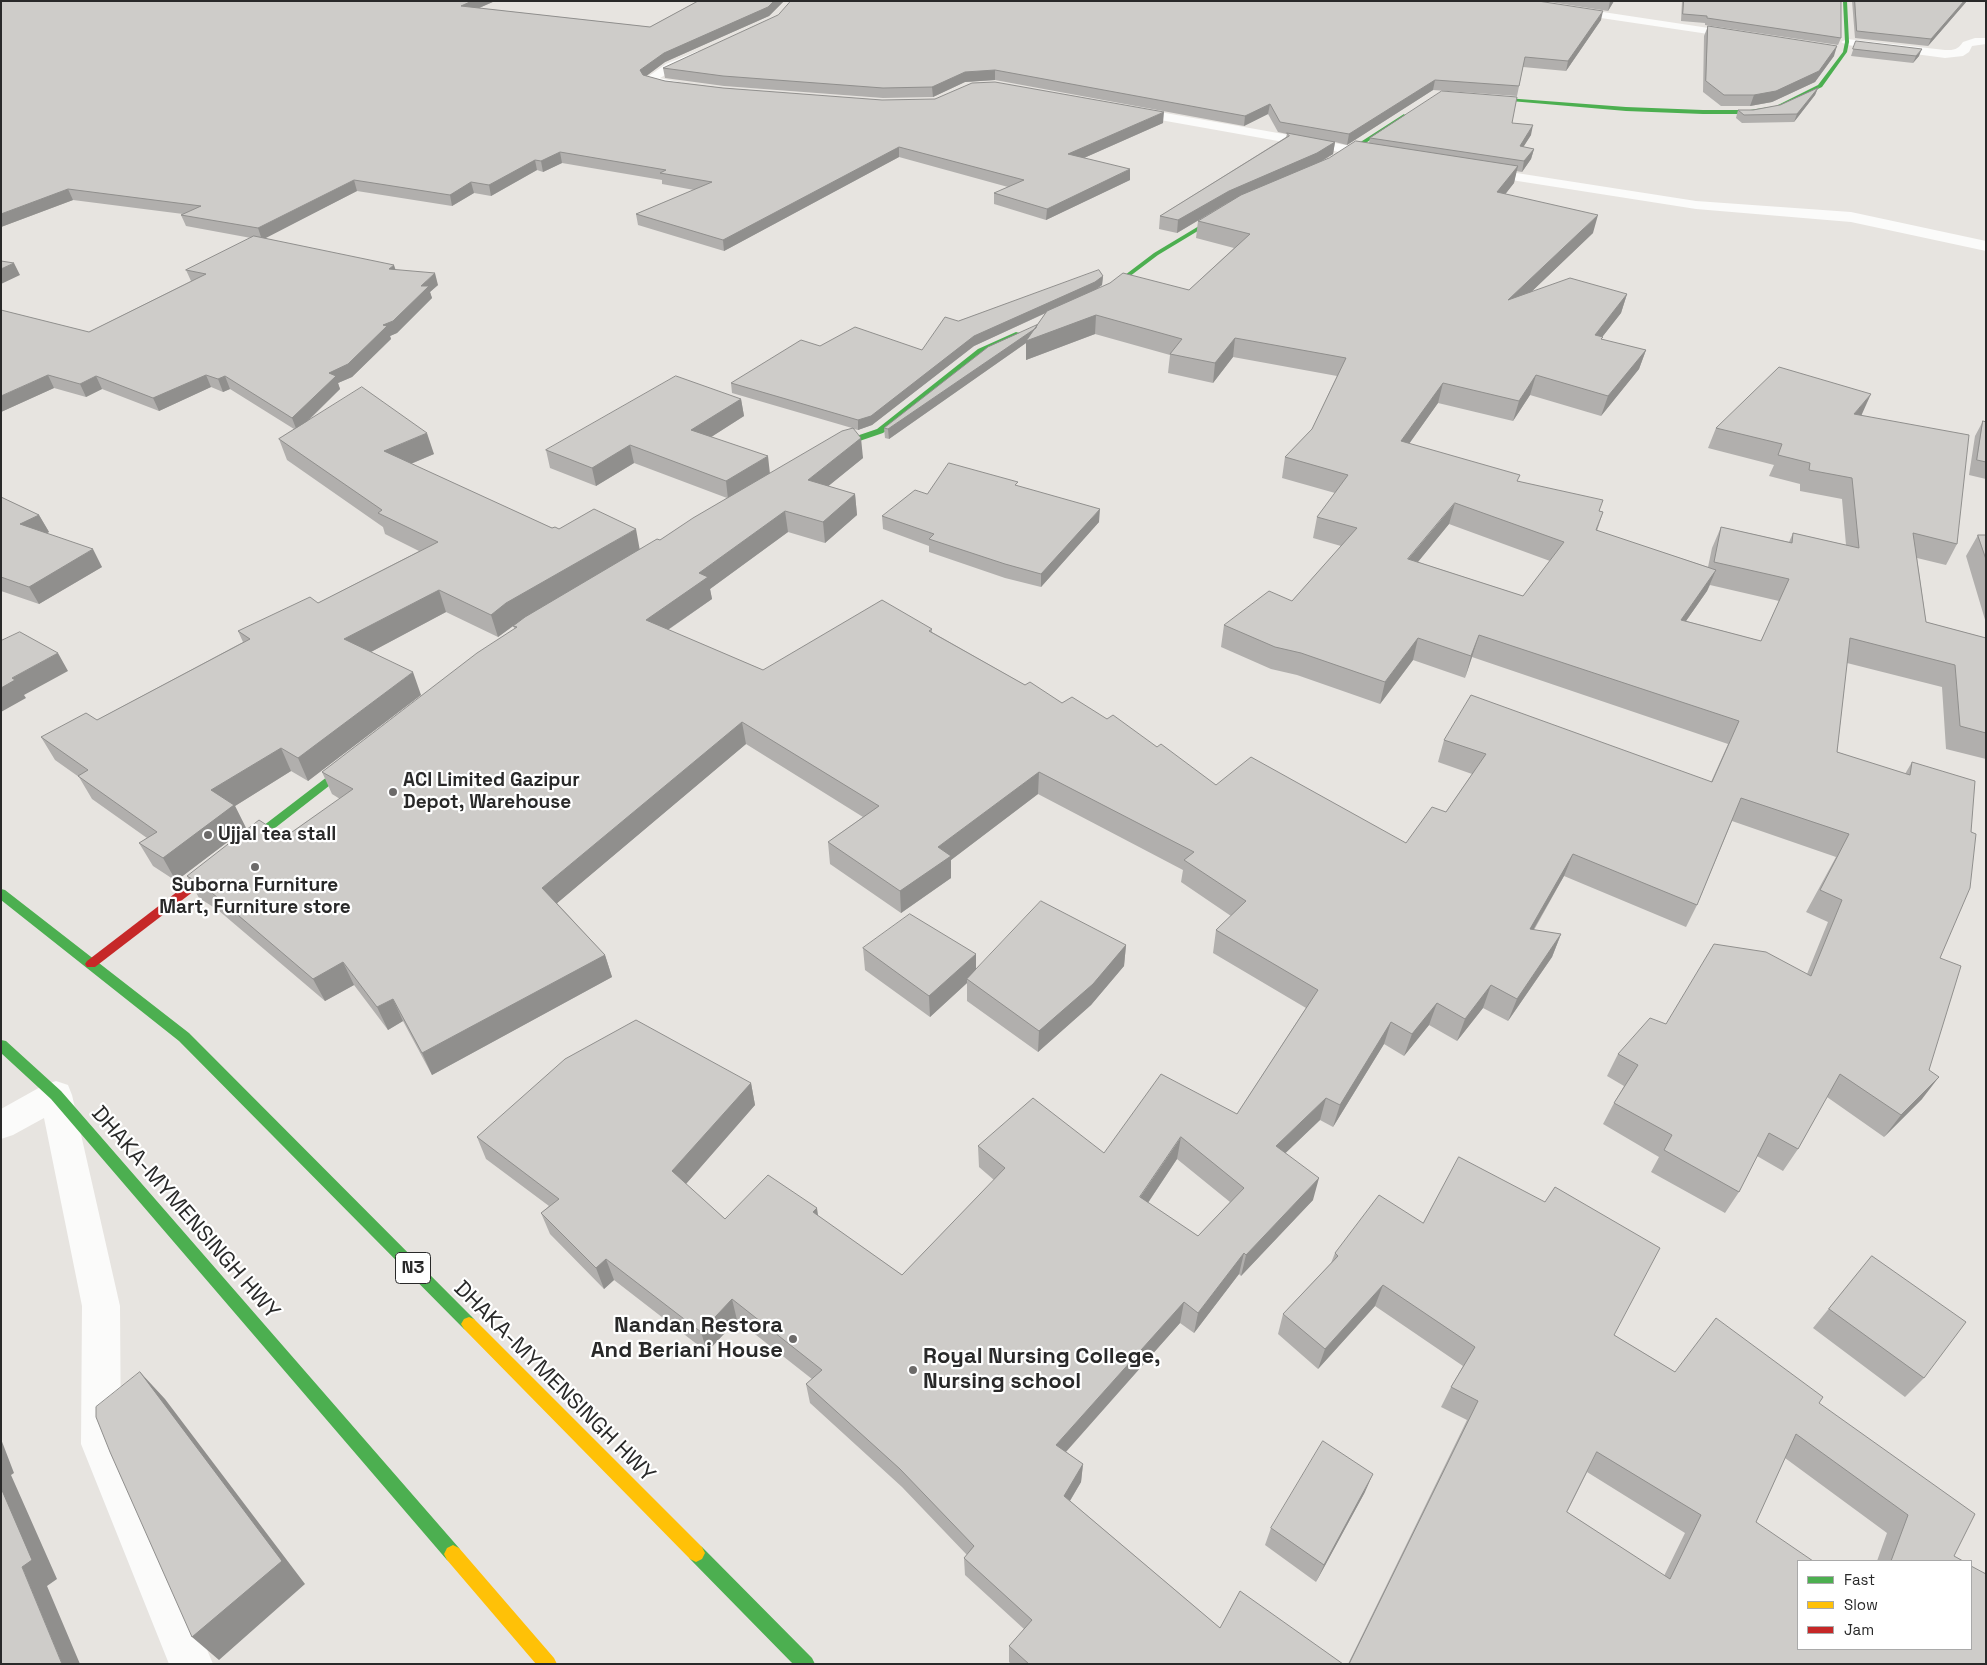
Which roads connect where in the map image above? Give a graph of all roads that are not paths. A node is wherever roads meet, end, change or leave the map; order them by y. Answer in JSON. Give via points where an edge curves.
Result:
{"nodes":[{"id":1,"x":1492,"y":1,"type":"edge"},
{"id":2,"x":1845,"y":1,"type":"edge"},
{"id":3,"x":1751,"y":37,"type":"edge"},
{"id":4,"x":1986,"y":41,"type":"edge"},
{"id":5,"x":713,"y":48,"type":"edge"},
{"id":6,"x":1843,"y":48,"type":"junction"},
{"id":7,"x":696,"y":88,"type":"edge"},
{"id":8,"x":1467,"y":97,"type":"edge"},
{"id":9,"x":1110,"y":107,"type":"edge"},
{"id":10,"x":1414,"y":110,"type":"edge"},
{"id":11,"x":1349,"y":151,"type":"junction"},
{"id":12,"x":1389,"y":157,"type":"edge"},
{"id":13,"x":1468,"y":169,"type":"edge"},
{"id":14,"x":1321,"y":170,"type":"edge"},
{"id":15,"x":1242,"y":204,"type":"edge"},
{"id":16,"x":1986,"y":246,"type":"edge"},
{"id":17,"x":1085,"y":304,"type":"edge"},
{"id":18,"x":1033,"y":328,"type":"edge"},
{"id":19,"x":819,"y":456,"type":"edge"},
{"id":20,"x":365,"y":753,"type":"edge"},
{"id":21,"x":1,"y":893,"type":"edge"},
{"id":22,"x":91,"y":964,"type":"junction"},
{"id":23,"x":1,"y":1046,"type":"edge"},
{"id":24,"x":56,"y":1095,"type":"junction"},
{"id":25,"x":1,"y":1125,"type":"edge"},
{"id":26,"x":191,"y":1664,"type":"edge"},
{"id":27,"x":548,"y":1664,"type":"edge"},
{"id":28,"x":806,"y":1664,"type":"edge"}],
"edges":[{"from":1,"to":3,"type":"street"},
{"from":2,"to":6,"type":"main road"},
{"from":4,"to":6,"type":"street","via":[[1975,41],[1959,53],[1945,54]]},
{"from":5,"to":7,"type":"street","via":[[649,80]]},
{"from":6,"to":8,"type":"main road","via":[[1820,86],[1777,107],[1750,112],[1626,109]]},
{"from":9,"to":11,"type":"street"},
{"from":10,"to":11,"type":"main road"},
{"from":11,"to":12,"type":"street"},
{"from":11,"to":14,"type":"main road"},
{"from":13,"to":16,"type":"street","via":[[1696,205],[1851,217]]},
{"from":15,"to":17,"type":"main road","via":[[1156,254],[1102,296]]},
{"from":18,"to":19,"type":"main road","via":[[981,351],[880,431],[836,446]]},
{"from":20,"to":22,"type":"main road"},
{"from":21,"to":22,"type":"main road","name":"DHAKA-MYMENSINGH HWY","number":"N3"},
{"from":22,"to":28,"type":"main road","name":"DHAKA-MYMENSINGH HWY","number":"N3","via":[[184,1037]]},
{"from":23,"to":24,"type":"main road","name":"DHAKA-MYMENSINGH HWY"},
{"from":24,"to":25,"type":"street"},
{"from":24,"to":26,"type":"street","via":[[101,1306],[101,1444]]},
{"from":24,"to":27,"type":"main road","name":"DHAKA-MYMENSINGH HWY"}]}
